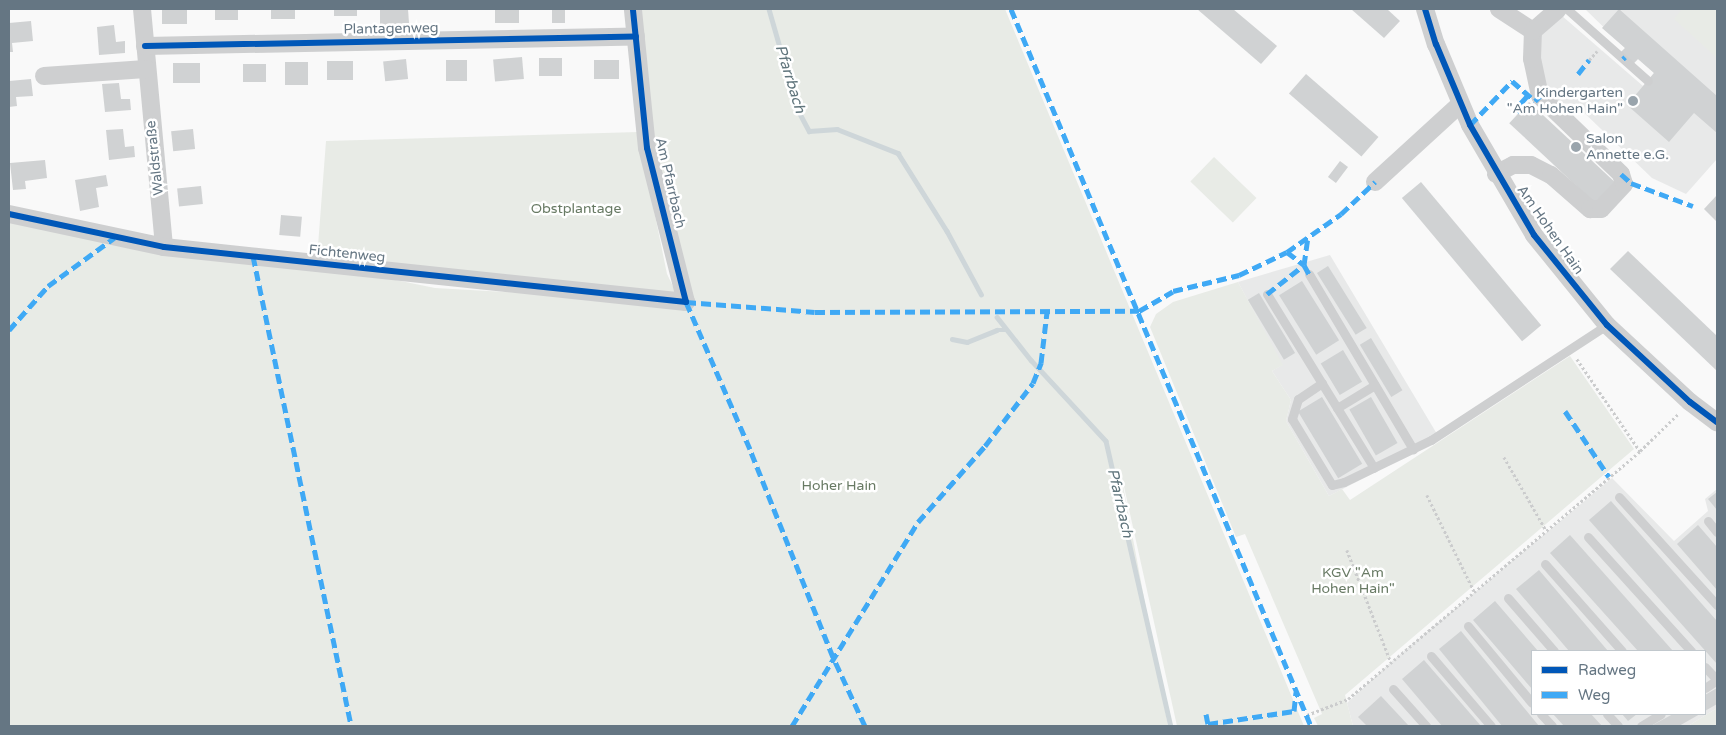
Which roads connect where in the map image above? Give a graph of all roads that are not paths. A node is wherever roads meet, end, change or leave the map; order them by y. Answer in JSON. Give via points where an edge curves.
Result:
{"nodes":[{"id":1,"x":142,"y":9,"type":"edge"},
{"id":2,"x":633,"y":9,"type":"edge"},
{"id":3,"x":1425,"y":9,"type":"edge"},
{"id":4,"x":1499,"y":9,"type":"edge"},
{"id":5,"x":1558,"y":9,"type":"edge"},
{"id":6,"x":1567,"y":9,"type":"edge"},
{"id":7,"x":1533,"y":31,"type":"junction"},
{"id":8,"x":636,"y":37,"type":"junction"},
{"id":9,"x":145,"y":46,"type":"junction"},
{"id":10,"x":146,"y":69,"type":"junction"},
{"id":11,"x":44,"y":76,"type":"dead end"},
{"id":12,"x":1648,"y":81,"type":"dead end"},
{"id":13,"x":1460,"y":104,"type":"junction"},
{"id":14,"x":1496,"y":174,"type":"junction"},
{"id":15,"x":1375,"y":182,"type":"dead end"},
{"id":16,"x":9,"y":214,"type":"edge"},
{"id":17,"x":164,"y":247,"type":"junction"},
{"id":18,"x":1309,"y":274,"type":"dead end"},
{"id":19,"x":1267,"y":294,"type":"dead end"},
{"id":20,"x":686,"y":302,"type":"joint"},
{"id":21,"x":1608,"y":325,"type":"junction"},
{"id":22,"x":1322,"y":383,"type":"junction"},
{"id":23,"x":1375,"y":385,"type":"junction"},
{"id":24,"x":1337,"y":408,"type":"junction"},
{"id":25,"x":1717,"y":422,"type":"edge"},
{"id":26,"x":1413,"y":449,"type":"junction"},
{"id":27,"x":1374,"y":468,"type":"junction"},
{"id":28,"x":1619,"y":496,"type":"dead end"},
{"id":29,"x":1708,"y":521,"type":"dead end"},
{"id":30,"x":1717,"y":532,"type":"edge"},
{"id":31,"x":1588,"y":537,"type":"dead end"},
{"id":32,"x":1545,"y":564,"type":"dead end"},
{"id":33,"x":1508,"y":598,"type":"dead end"},
{"id":34,"x":1717,"y":606,"type":"edge"},
{"id":35,"x":1468,"y":626,"type":"dead end"},
{"id":36,"x":1553,"y":650,"type":"edge"},
{"id":37,"x":1621,"y":650,"type":"edge"},
{"id":38,"x":1690,"y":650,"type":"edge"},
{"id":39,"x":1431,"y":656,"type":"dead end"},
{"id":40,"x":1706,"y":668,"type":"edge"},
{"id":41,"x":1717,"y":680,"type":"edge"},
{"id":42,"x":1706,"y":687,"type":"edge"},
{"id":43,"x":1394,"y":689,"type":"dead end"},
{"id":44,"x":1531,"y":702,"type":"edge"},
{"id":45,"x":1542,"y":715,"type":"edge"},
{"id":46,"x":1608,"y":715,"type":"edge"},
{"id":47,"x":1659,"y":715,"type":"edge"},
{"id":48,"x":1426,"y":726,"type":"edge"},
{"id":49,"x":1491,"y":726,"type":"edge"},
{"id":50,"x":1552,"y":726,"type":"edge"},
{"id":51,"x":1618,"y":726,"type":"edge"},
{"id":52,"x":1641,"y":726,"type":"edge"}],
"edges":[{"from":1,"to":9,"type":"street","name":"Waldstraße"},
{"from":2,"to":8,"type":"street","name":"Am Pfarrbach"},
{"from":3,"to":13,"type":"street","name":"Am Hohen Hain"},
{"from":4,"to":7,"type":"street"},
{"from":5,"to":7,"type":"street"},
{"from":6,"to":12,"type":"lane"},
{"from":7,"to":14,"type":"street","name":"Am Hohen Hain","via":[[1532,59],[1540,96],[1621,174],[1624,184],[1601,209],[1590,209],[1551,175],[1531,165],[1513,165]]},
{"from":8,"to":9,"type":"street","name":"Plantagenweg"},
{"from":8,"to":20,"type":"street","name":"Am Pfarrbach","via":[[646,148]]},
{"from":9,"to":10,"type":"street","name":"Waldstraße"},
{"from":10,"to":11,"type":"street"},
{"from":10,"to":17,"type":"street","name":"Waldstraße"},
{"from":13,"to":14,"type":"street","name":"Am Hohen Hain"},
{"from":13,"to":15,"type":"street"},
{"from":14,"to":21,"type":"street","name":"Am Hohen Hain","via":[[1534,234]]},
{"from":16,"to":17,"type":"street","name":"Fichtenweg"},
{"from":17,"to":20,"type":"street","name":"Fichtenweg"},
{"from":18,"to":23,"type":"lane"},
{"from":19,"to":22,"type":"lane"},
{"from":21,"to":25,"type":"street","name":"Am Hohen Hain","via":[[1690,402]]},
{"from":21,"to":26,"type":"lane"},
{"from":22,"to":24,"type":"lane"},
{"from":22,"to":27,"type":"lane","via":[[1298,399],[1292,420],[1332,484]]},
{"from":23,"to":24,"type":"lane"},
{"from":23,"to":26,"type":"lane"},
{"from":24,"to":27,"type":"lane"},
{"from":26,"to":27,"type":"lane"},
{"from":28,"to":34,"type":"lane"},
{"from":29,"to":30,"type":"lane"},
{"from":31,"to":38,"type":"lane"},
{"from":32,"to":37,"type":"lane"},
{"from":33,"to":36,"type":"lane"},
{"from":35,"to":44,"type":"lane"},
{"from":39,"to":49,"type":"lane"},
{"from":40,"to":41,"type":"lane"},
{"from":41,"to":42,"type":"lane"},
{"from":43,"to":48,"type":"lane"},
{"from":45,"to":50,"type":"lane"},
{"from":46,"to":51,"type":"lane"},
{"from":47,"to":52,"type":"lane"}]}
